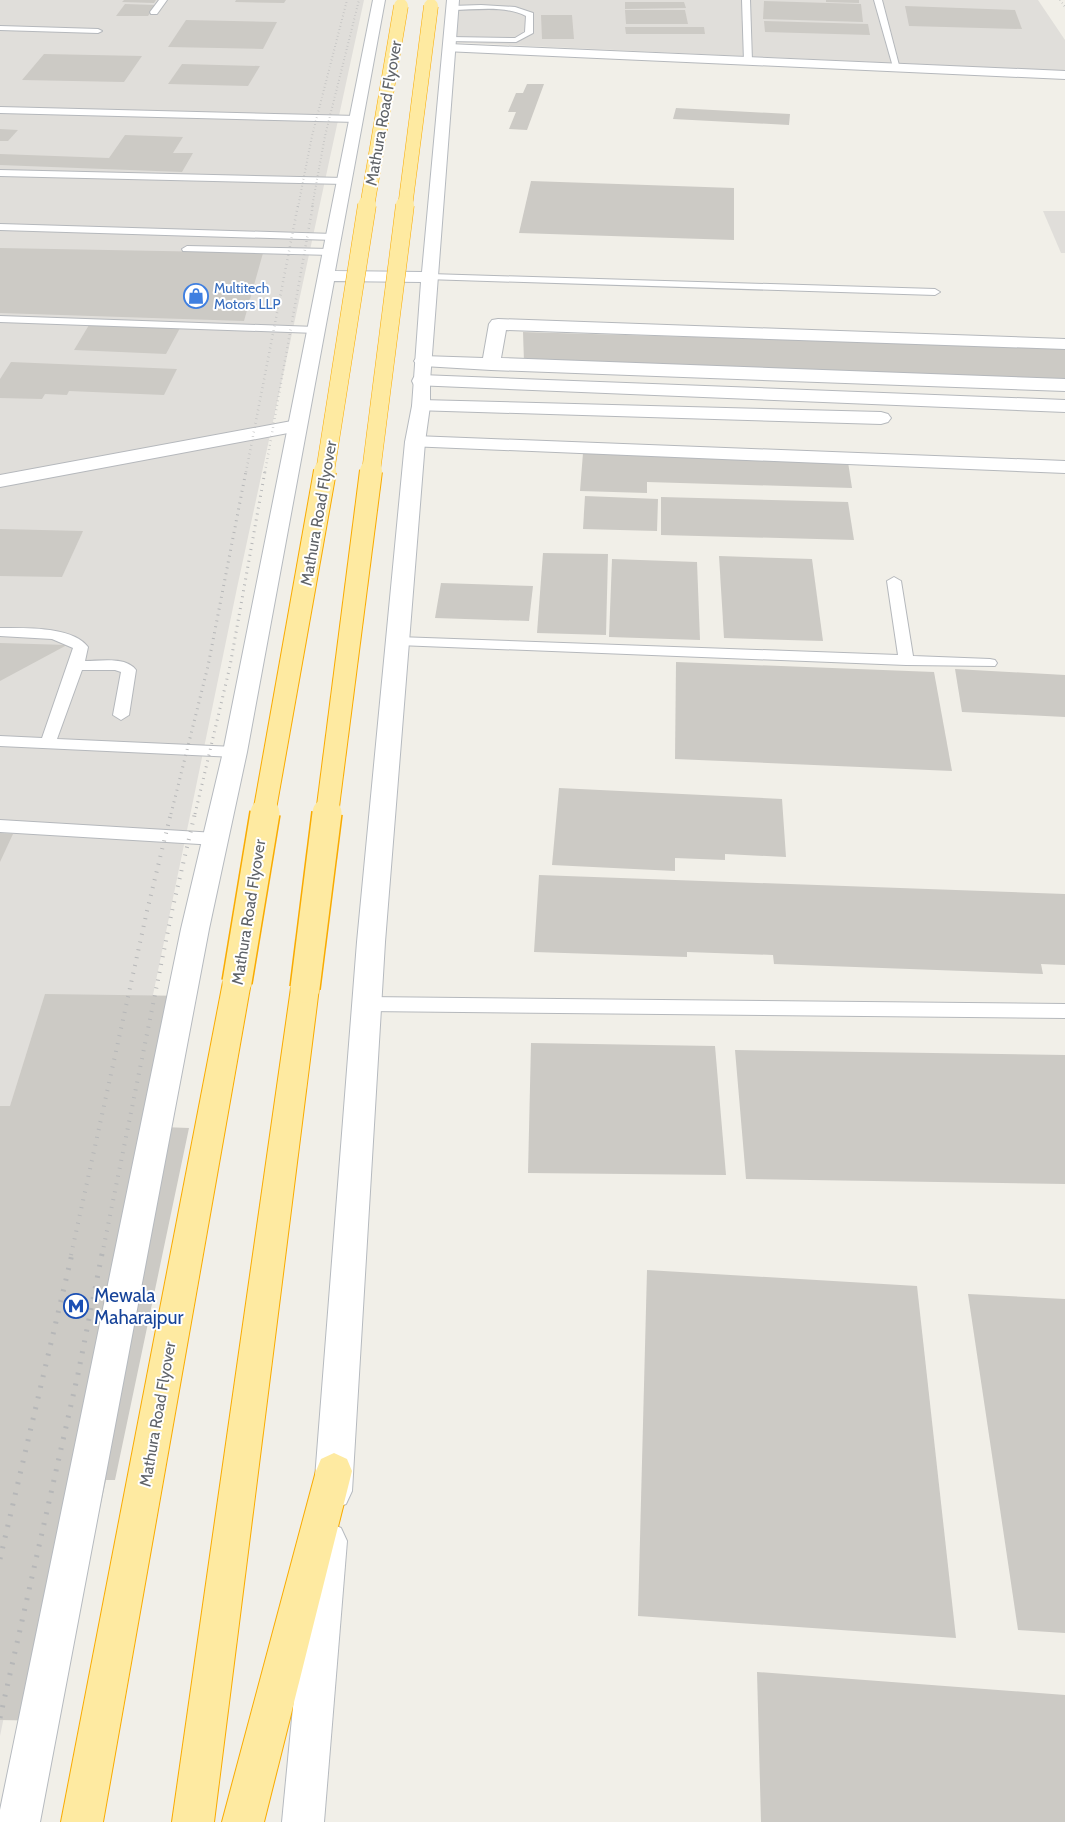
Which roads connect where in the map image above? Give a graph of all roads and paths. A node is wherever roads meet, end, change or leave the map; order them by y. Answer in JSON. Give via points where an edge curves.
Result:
{"nodes":[{"id":1,"x":163,"y":0,"type":"edge"},
{"id":2,"x":379,"y":0,"type":"edge"},
{"id":3,"x":401,"y":0,"type":"edge"},
{"id":4,"x":746,"y":0,"type":"edge"},
{"id":5,"x":878,"y":0,"type":"edge"},
{"id":6,"x":446,"y":2,"type":"edge"},
{"id":7,"x":154,"y":12,"type":"dead end"},
{"id":8,"x":0,"y":28,"type":"edge"},
{"id":9,"x":98,"y":31,"type":"dead end"},
{"id":10,"x":449,"y":44,"type":"junction"},
{"id":11,"x":748,"y":61,"type":"junction"},
{"id":12,"x":897,"y":67,"type":"junction"},
{"id":13,"x":1065,"y":75,"type":"edge"},
{"id":14,"x":0,"y":110,"type":"edge"},
{"id":15,"x":357,"y":119,"type":"junction"},
{"id":16,"x":0,"y":173,"type":"edge"},
{"id":17,"x":345,"y":181,"type":"junction"},
{"id":18,"x":0,"y":228,"type":"edge"},
{"id":19,"x":188,"y":249,"type":"dead end"},
{"id":20,"x":331,"y":255,"type":"junction"},
{"id":21,"x":430,"y":277,"type":"junction"},
{"id":22,"x":935,"y":292,"type":"dead end"},
{"id":23,"x":0,"y":319,"type":"edge"},
{"id":24,"x":316,"y":330,"type":"junction"},
{"id":25,"x":1065,"y":344,"type":"edge"},
{"id":26,"x":492,"y":365,"type":"junction"},
{"id":27,"x":421,"y":383,"type":"junction"},
{"id":28,"x":1065,"y":385,"type":"edge"},
{"id":29,"x":1065,"y":406,"type":"edge"},
{"id":30,"x":896,"y":419,"type":"dead end"},
{"id":31,"x":956,"y":420,"type":"dead end"},
{"id":32,"x":1065,"y":423,"type":"edge"},
{"id":33,"x":297,"y":426,"type":"junction"},
{"id":34,"x":415,"y":442,"type":"junction"},
{"id":35,"x":1065,"y":467,"type":"edge"},
{"id":36,"x":0,"y":481,"type":"edge"},
{"id":37,"x":894,"y":582,"type":"dead end"},
{"id":38,"x":0,"y":632,"type":"edge"},
{"id":39,"x":398,"y":641,"type":"junction"},
{"id":40,"x":906,"y":660,"type":"junction"},
{"id":41,"x":990,"y":664,"type":"dead end"},
{"id":42,"x":76,"y":666,"type":"junction"},
{"id":43,"x":121,"y":715,"type":"dead end"},
{"id":44,"x":0,"y":741,"type":"edge"},
{"id":45,"x":48,"y":742,"type":"junction"},
{"id":46,"x":235,"y":752,"type":"junction"},
{"id":47,"x":0,"y":826,"type":"edge"},
{"id":48,"x":216,"y":838,"type":"junction"},
{"id":49,"x":366,"y":1004,"type":"junction"},
{"id":50,"x":1065,"y":1011,"type":"edge"},
{"id":51,"x":334,"y":1471,"type":"junction"},
{"id":52,"x":14,"y":1813,"type":"edge"},
{"id":53,"x":82,"y":1822,"type":"edge"},
{"id":54,"x":193,"y":1822,"type":"edge"},
{"id":55,"x":242,"y":1822,"type":"edge"},
{"id":56,"x":304,"y":1822,"type":"edge"}],
"edges":[{"from":1,"to":7,"type":"lane"},
{"from":2,"to":15,"type":"main road"},
{"from":3,"to":53,"type":"highway","name":"Mathura Road Flyover","bridge":true,"via":[[334,422],[237,982]]},
{"from":4,"to":11,"type":"lane"},
{"from":5,"to":12,"type":"lane"},
{"from":6,"to":10,"type":"main road"},
{"from":6,"to":10,"type":"lane","via":[[526,12],[530,16],[529,33],[516,40]]},
{"from":6,"to":54,"type":"highway","name":"Mathura Road Flyover","bridge":true,"via":[[305,988]]},
{"from":8,"to":9,"type":"lane"},
{"from":10,"to":11,"type":"main road"},
{"from":10,"to":21,"type":"main road"},
{"from":11,"to":12,"type":"main road"},
{"from":12,"to":13,"type":"main road"},
{"from":14,"to":15,"type":"lane"},
{"from":15,"to":17,"type":"main road"},
{"from":16,"to":17,"type":"lane"},
{"from":17,"to":20,"type":"main road"},
{"from":18,"to":20,"type":"lane"},
{"from":19,"to":20,"type":"lane"},
{"from":20,"to":21,"type":"main road"},
{"from":20,"to":24,"type":"main road"},
{"from":21,"to":22,"type":"lane"},
{"from":21,"to":27,"type":"main road"},
{"from":23,"to":24,"type":"lane"},
{"from":24,"to":33,"type":"main road"},
{"from":25,"to":26,"type":"main road","via":[[498,324]]},
{"from":26,"to":27,"type":"main road"},
{"from":26,"to":28,"type":"main road"},
{"from":27,"to":29,"type":"main road"},
{"from":27,"to":30,"type":"main road"},
{"from":27,"to":34,"type":"main road"},
{"from":31,"to":32,"type":"main road"},
{"from":33,"to":36,"type":"main road"},
{"from":33,"to":46,"type":"main road"},
{"from":34,"to":35,"type":"main road"},
{"from":34,"to":39,"type":"main road"},
{"from":37,"to":40,"type":"lane"},
{"from":38,"to":42,"type":"lane","via":[[53,635],[71,640],[81,647]]},
{"from":39,"to":40,"type":"lane"},
{"from":39,"to":49,"type":"main road"},
{"from":40,"to":41,"type":"lane"},
{"from":42,"to":43,"type":"lane","via":[[117,665],[129,670]]},
{"from":42,"to":45,"type":"lane"},
{"from":44,"to":45,"type":"lane"},
{"from":45,"to":46,"type":"lane"},
{"from":46,"to":48,"type":"main road"},
{"from":47,"to":48,"type":"lane"},
{"from":48,"to":52,"type":"main road"},
{"from":49,"to":50,"type":"lane"},
{"from":49,"to":51,"type":"main road"},
{"from":51,"to":55,"type":"highway"},
{"from":51,"to":56,"type":"main road"}]}
